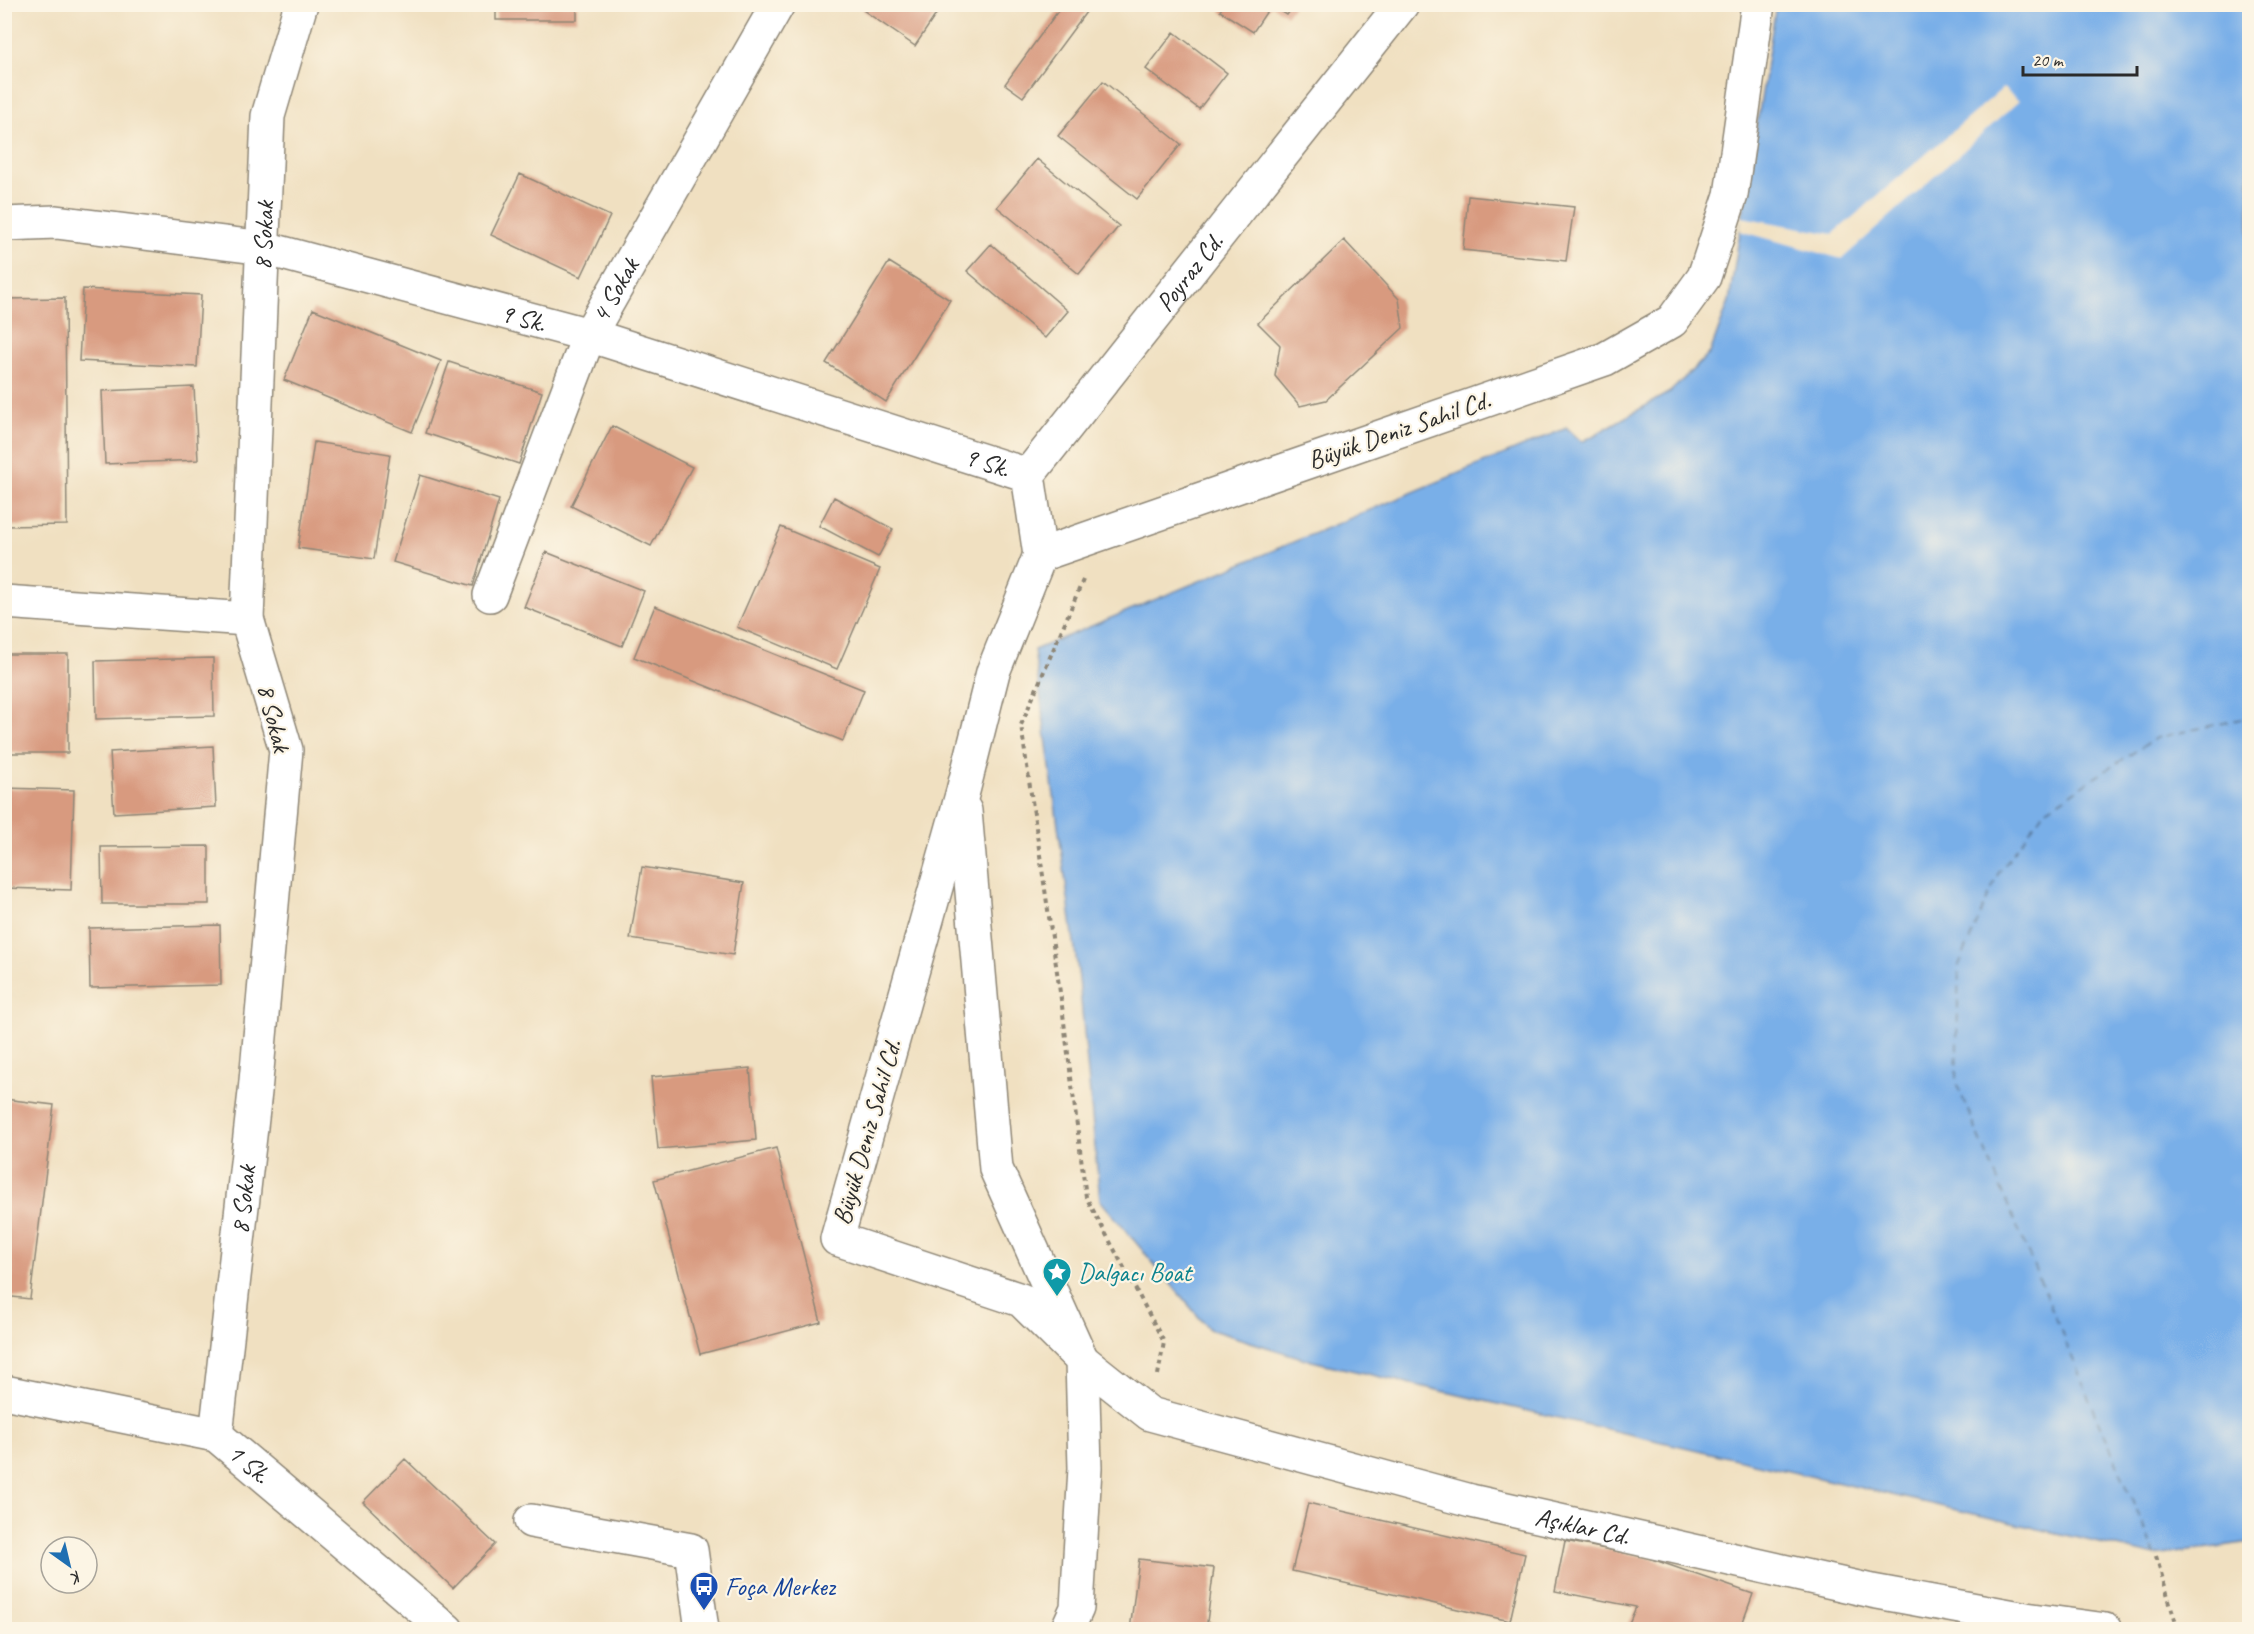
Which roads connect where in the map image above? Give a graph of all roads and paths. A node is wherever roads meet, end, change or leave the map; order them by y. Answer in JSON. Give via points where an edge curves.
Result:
{"nodes":[{"id":1,"x":301,"y":4,"type":"edge"},
{"id":2,"x":778,"y":4,"type":"edge"},
{"id":3,"x":1402,"y":4,"type":"edge"},
{"id":4,"x":1758,"y":4,"type":"edge"},
{"id":5,"x":4,"y":224,"type":"edge"},
{"id":6,"x":264,"y":248,"type":"junction"},
{"id":7,"x":589,"y":335,"type":"junction"},
{"id":8,"x":1028,"y":475,"type":"junction"},
{"id":9,"x":1040,"y":555,"type":"junction"},
{"id":10,"x":490,"y":595,"type":"dead end"},
{"id":11,"x":4,"y":602,"type":"edge"},
{"id":12,"x":247,"y":619,"type":"junction"},
{"id":13,"x":963,"y":791,"type":"junction"},
{"id":14,"x":1082,"y":1360,"type":"junction"},
{"id":15,"x":4,"y":1392,"type":"edge"},
{"id":16,"x":1150,"y":1414,"type":"junction"},
{"id":17,"x":216,"y":1435,"type":"junction"},
{"id":18,"x":531,"y":1521,"type":"dead end"},
{"id":19,"x":2156,"y":1556,"type":"dead end"},
{"id":20,"x":2024,"y":1624,"type":"edge"},
{"id":21,"x":447,"y":1629,"type":"edge"},
{"id":22,"x":702,"y":1629,"type":"edge"},
{"id":23,"x":1067,"y":1629,"type":"edge"},
{"id":24,"x":2106,"y":1629,"type":"edge"},
{"id":25,"x":2178,"y":1629,"type":"edge"}],
"edges":[{"from":1,"to":6,"type":"street","name":"8 Sokak","via":[[268,116]]},
{"from":2,"to":7,"type":"street","name":"4 Sokak"},
{"from":3,"to":8,"type":"street","name":"Poyraz Cd."},
{"from":4,"to":9,"type":"street","name":"Büyük Deniz Sahil Cd.","via":[[1731,195],[1704,278],[1672,321],[1605,359]]},
{"from":5,"to":6,"type":"street","name":"9 Sk.","via":[[56,222]]},
{"from":6,"to":7,"type":"street","name":"9 Sk."},
{"from":6,"to":12,"type":"street","name":"8 Sokak"},
{"from":7,"to":8,"type":"street","name":"9 Sk."},
{"from":7,"to":10,"type":"street","name":"4 Sokak"},
{"from":8,"to":9,"type":"street"},
{"from":9,"to":13,"type":"street","name":"Büyük Deniz Sahil Cd.","via":[[993,672]]},
{"from":9,"to":16,"type":"path","via":[[1086,573],[1021,724],[1086,1197],[1164,1342]]},
{"from":11,"to":12,"type":"street"},
{"from":12,"to":17,"type":"street","name":"8 Sokak","via":[[286,750],[255,1092]]},
{"from":13,"to":14,"type":"street","name":"Büyük Deniz Sahil Cd.","via":[[996,1169]]},
{"from":13,"to":14,"type":"street","name":"Büyük Deniz Sahil Cd.","via":[[837,1239],[1021,1300]]},
{"from":14,"to":16,"type":"street","name":"Aşıklar Cd."},
{"from":14,"to":23,"type":"street","name":"Büyük Deniz Sahil Cd.","via":[[1085,1468],[1077,1608]]},
{"from":15,"to":17,"type":"street","name":"1 Sk."},
{"from":16,"to":20,"type":"street","name":"Aşıklar Cd.","via":[[1471,1501]]},
{"from":17,"to":21,"type":"street","name":"1 Sk."},
{"from":18,"to":22,"type":"street","via":[[691,1550]]},
{"from":19,"to":25,"type":"path"},
{"from":20,"to":24,"type":"street","name":"Aşıklar Cd."}]}
